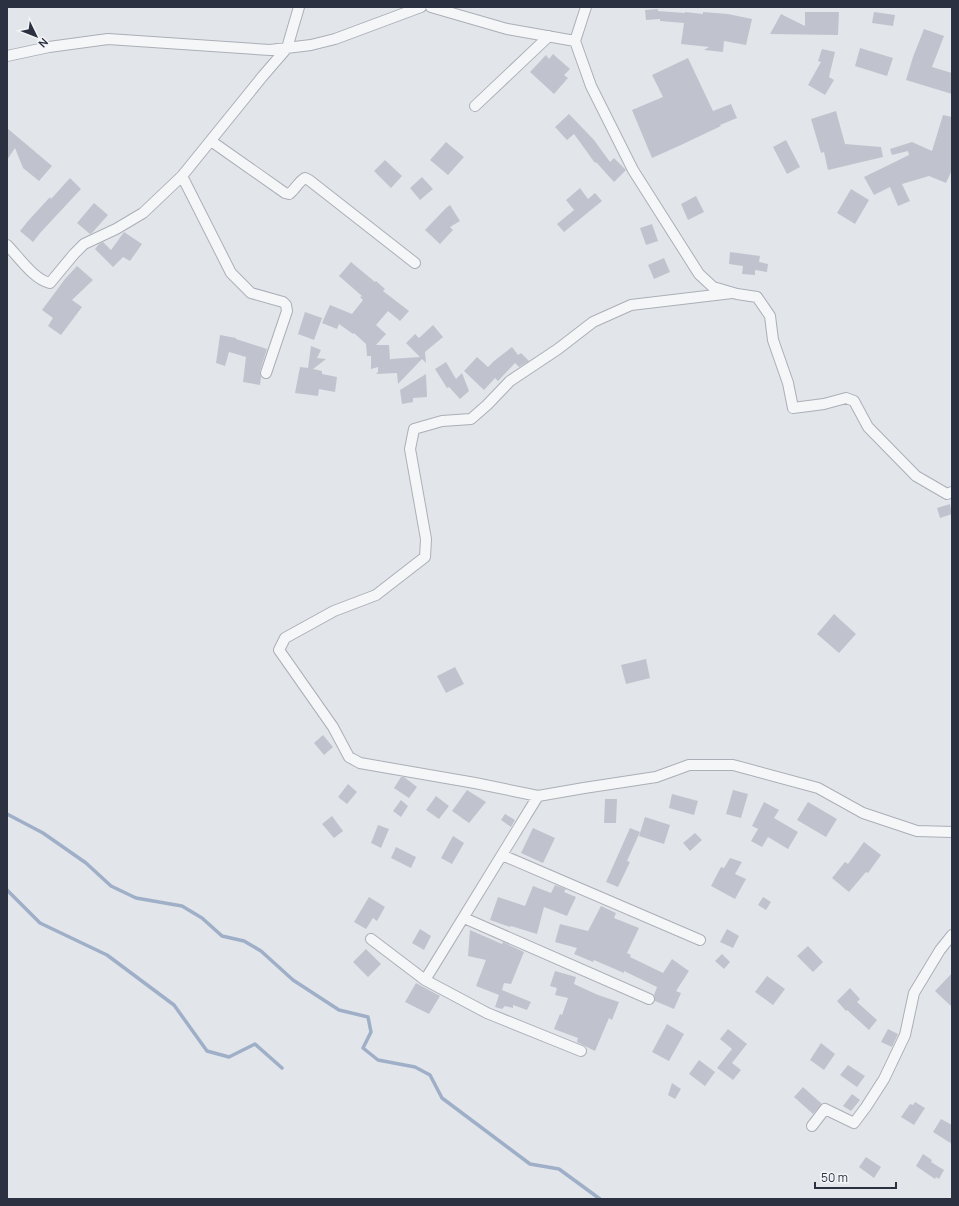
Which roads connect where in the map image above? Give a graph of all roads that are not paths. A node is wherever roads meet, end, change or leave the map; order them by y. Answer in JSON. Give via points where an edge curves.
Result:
{"nodes":[{"id":1,"x":299,"y":7,"type":"edge"},
{"id":2,"x":421,"y":7,"type":"edge"},
{"id":3,"x":431,"y":7,"type":"edge"},
{"id":4,"x":586,"y":7,"type":"edge"},
{"id":5,"x":550,"y":36,"type":"junction"},
{"id":6,"x":575,"y":41,"type":"junction"},
{"id":7,"x":287,"y":48,"type":"junction"},
{"id":8,"x":7,"y":56,"type":"edge"},
{"id":9,"x":475,"y":106,"type":"dead end"},
{"id":10,"x":211,"y":141,"type":"junction"},
{"id":11,"x":182,"y":176,"type":"junction"},
{"id":12,"x":7,"y":245,"type":"edge"},
{"id":13,"x":415,"y":263,"type":"dead end"},
{"id":14,"x":732,"y":293,"type":"junction"},
{"id":15,"x":266,"y":373,"type":"dead end"},
{"id":16,"x":952,"y":492,"type":"edge"},
{"id":17,"x":538,"y":796,"type":"junction"},
{"id":18,"x":952,"y":832,"type":"edge"},
{"id":19,"x":502,"y":855,"type":"junction"},
{"id":20,"x":464,"y":918,"type":"junction"},
{"id":21,"x":952,"y":935,"type":"edge"},
{"id":22,"x":372,"y":939,"type":"dead end"},
{"id":23,"x":700,"y":940,"type":"dead end"},
{"id":24,"x":425,"y":980,"type":"junction"},
{"id":25,"x":649,"y":999,"type":"dead end"},
{"id":26,"x":581,"y":1050,"type":"dead end"},
{"id":27,"x":812,"y":1126,"type":"dead end"}],
"edges":[{"from":1,"to":7,"type":"street"},
{"from":2,"to":7,"type":"street","via":[[335,39]]},
{"from":3,"to":5,"type":"street","via":[[507,29]]},
{"from":4,"to":6,"type":"street"},
{"from":5,"to":6,"type":"street"},
{"from":5,"to":9,"type":"street"},
{"from":6,"to":14,"type":"street","via":[[592,86],[637,176],[699,274],[713,287]]},
{"from":7,"to":8,"type":"street","via":[[270,50],[108,39]]},
{"from":7,"to":10,"type":"street"},
{"from":10,"to":11,"type":"street"},
{"from":10,"to":13,"type":"street","via":[[285,193],[292,192],[305,178],[309,180]]},
{"from":11,"to":12,"type":"street","via":[[143,213],[84,244],[50,282],[45,282],[32,273]]},
{"from":11,"to":15,"type":"street","via":[[231,273],[251,293],[286,305],[287,310]]},
{"from":14,"to":16,"type":"street","via":[[757,298],[770,316],[773,340],[788,383],[793,408],[846,398],[854,401],[868,427],[916,476],[947,494]]},
{"from":14,"to":17,"type":"street","via":[[630,304],[593,322],[510,381],[471,419],[442,421],[414,429],[410,449],[426,539],[425,557],[376,595],[334,611],[285,638],[279,650],[333,727],[349,757],[360,763]]},
{"from":17,"to":18,"type":"street","via":[[656,777],[689,765],[732,765],[818,788],[864,813],[917,832]]},
{"from":17,"to":19,"type":"street"},
{"from":19,"to":20,"type":"street"},
{"from":19,"to":23,"type":"street"},
{"from":20,"to":24,"type":"street"},
{"from":20,"to":25,"type":"street"},
{"from":21,"to":27,"type":"street","via":[[914,993],[906,1035],[866,1108],[854,1123],[825,1109]]},
{"from":22,"to":24,"type":"street"},
{"from":24,"to":26,"type":"street","via":[[488,1013]]}]}
